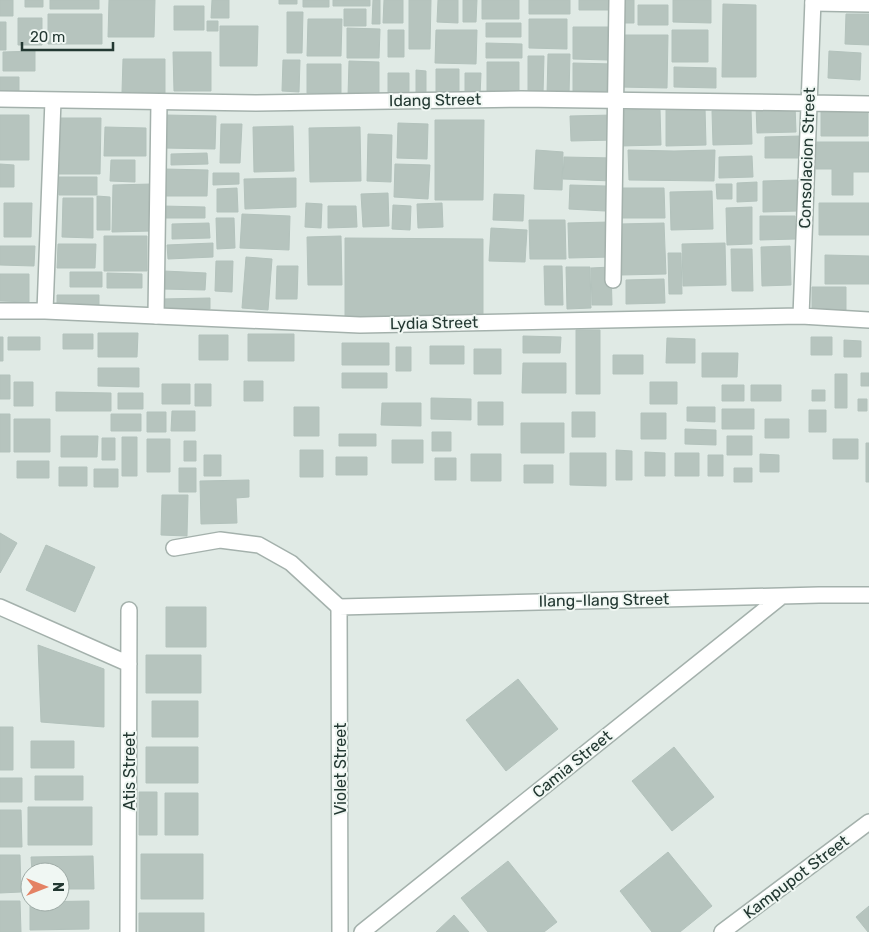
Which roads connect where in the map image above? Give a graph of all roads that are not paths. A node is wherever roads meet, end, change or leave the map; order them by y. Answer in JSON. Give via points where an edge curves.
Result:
{"nodes":[{"id":1,"x":617,"y":0,"type":"edge"},
{"id":2,"x":813,"y":2,"type":"edge"},
{"id":3,"x":869,"y":4,"type":"edge"},
{"id":4,"x":0,"y":99,"type":"edge"},
{"id":5,"x":53,"y":100,"type":"junction"},
{"id":6,"x":616,"y":100,"type":"junction"},
{"id":7,"x":160,"y":102,"type":"junction"},
{"id":8,"x":810,"y":102,"type":"junction"},
{"id":9,"x":869,"y":104,"type":"edge"},
{"id":10,"x":613,"y":280,"type":"dead end"},
{"id":11,"x":0,"y":310,"type":"edge"},
{"id":12,"x":45,"y":311,"type":"junction"},
{"id":13,"x":156,"y":316,"type":"junction"},
{"id":14,"x":801,"y":316,"type":"junction"},
{"id":15,"x":869,"y":320,"type":"edge"},
{"id":16,"x":174,"y":548,"type":"dead end"},
{"id":17,"x":869,"y":595,"type":"edge"},
{"id":18,"x":782,"y":596,"type":"junction"},
{"id":19,"x":0,"y":607,"type":"edge"},
{"id":20,"x":339,"y":607,"type":"junction"},
{"id":21,"x":129,"y":610,"type":"dead end"},
{"id":22,"x":129,"y":664,"type":"junction"},
{"id":23,"x":869,"y":822,"type":"edge"},
{"id":24,"x":128,"y":932,"type":"edge"},
{"id":25,"x":340,"y":932,"type":"edge"},
{"id":26,"x":362,"y":932,"type":"edge"},
{"id":27,"x":722,"y":932,"type":"edge"}],
"edges":[{"from":1,"to":6,"type":"street"},
{"from":2,"to":3,"type":"street"},
{"from":2,"to":8,"type":"street","name":"Consolacion Street"},
{"from":4,"to":5,"type":"street","name":"Idang Street"},
{"from":5,"to":7,"type":"street","name":"Idang Street"},
{"from":5,"to":12,"type":"street"},
{"from":6,"to":7,"type":"street","name":"Idang Street"},
{"from":6,"to":8,"type":"street","name":"Idang Street"},
{"from":6,"to":10,"type":"street"},
{"from":7,"to":13,"type":"street"},
{"from":8,"to":9,"type":"street","name":"Idang Street"},
{"from":8,"to":14,"type":"street","name":"Consolacion Street"},
{"from":11,"to":12,"type":"street","name":"Lydia Street"},
{"from":12,"to":13,"type":"street","name":"Lydia Street"},
{"from":13,"to":14,"type":"street","name":"Lydia Street","via":[[360,325]]},
{"from":14,"to":15,"type":"street","name":"Lydia Street"},
{"from":16,"to":20,"type":"street","via":[[220,540],[259,546],[291,563]]},
{"from":17,"to":18,"type":"street","name":"Ilang-Ilang Street"},
{"from":18,"to":20,"type":"street","name":"Ilang-Ilang Street"},
{"from":18,"to":26,"type":"street","name":"Camia Street"},
{"from":19,"to":22,"type":"street"},
{"from":20,"to":25,"type":"street","name":"Violet Street"},
{"from":21,"to":22,"type":"street","name":"Atis Street"},
{"from":22,"to":24,"type":"street","name":"Atis Street"},
{"from":23,"to":27,"type":"street","name":"Kampupot Street"}]}
